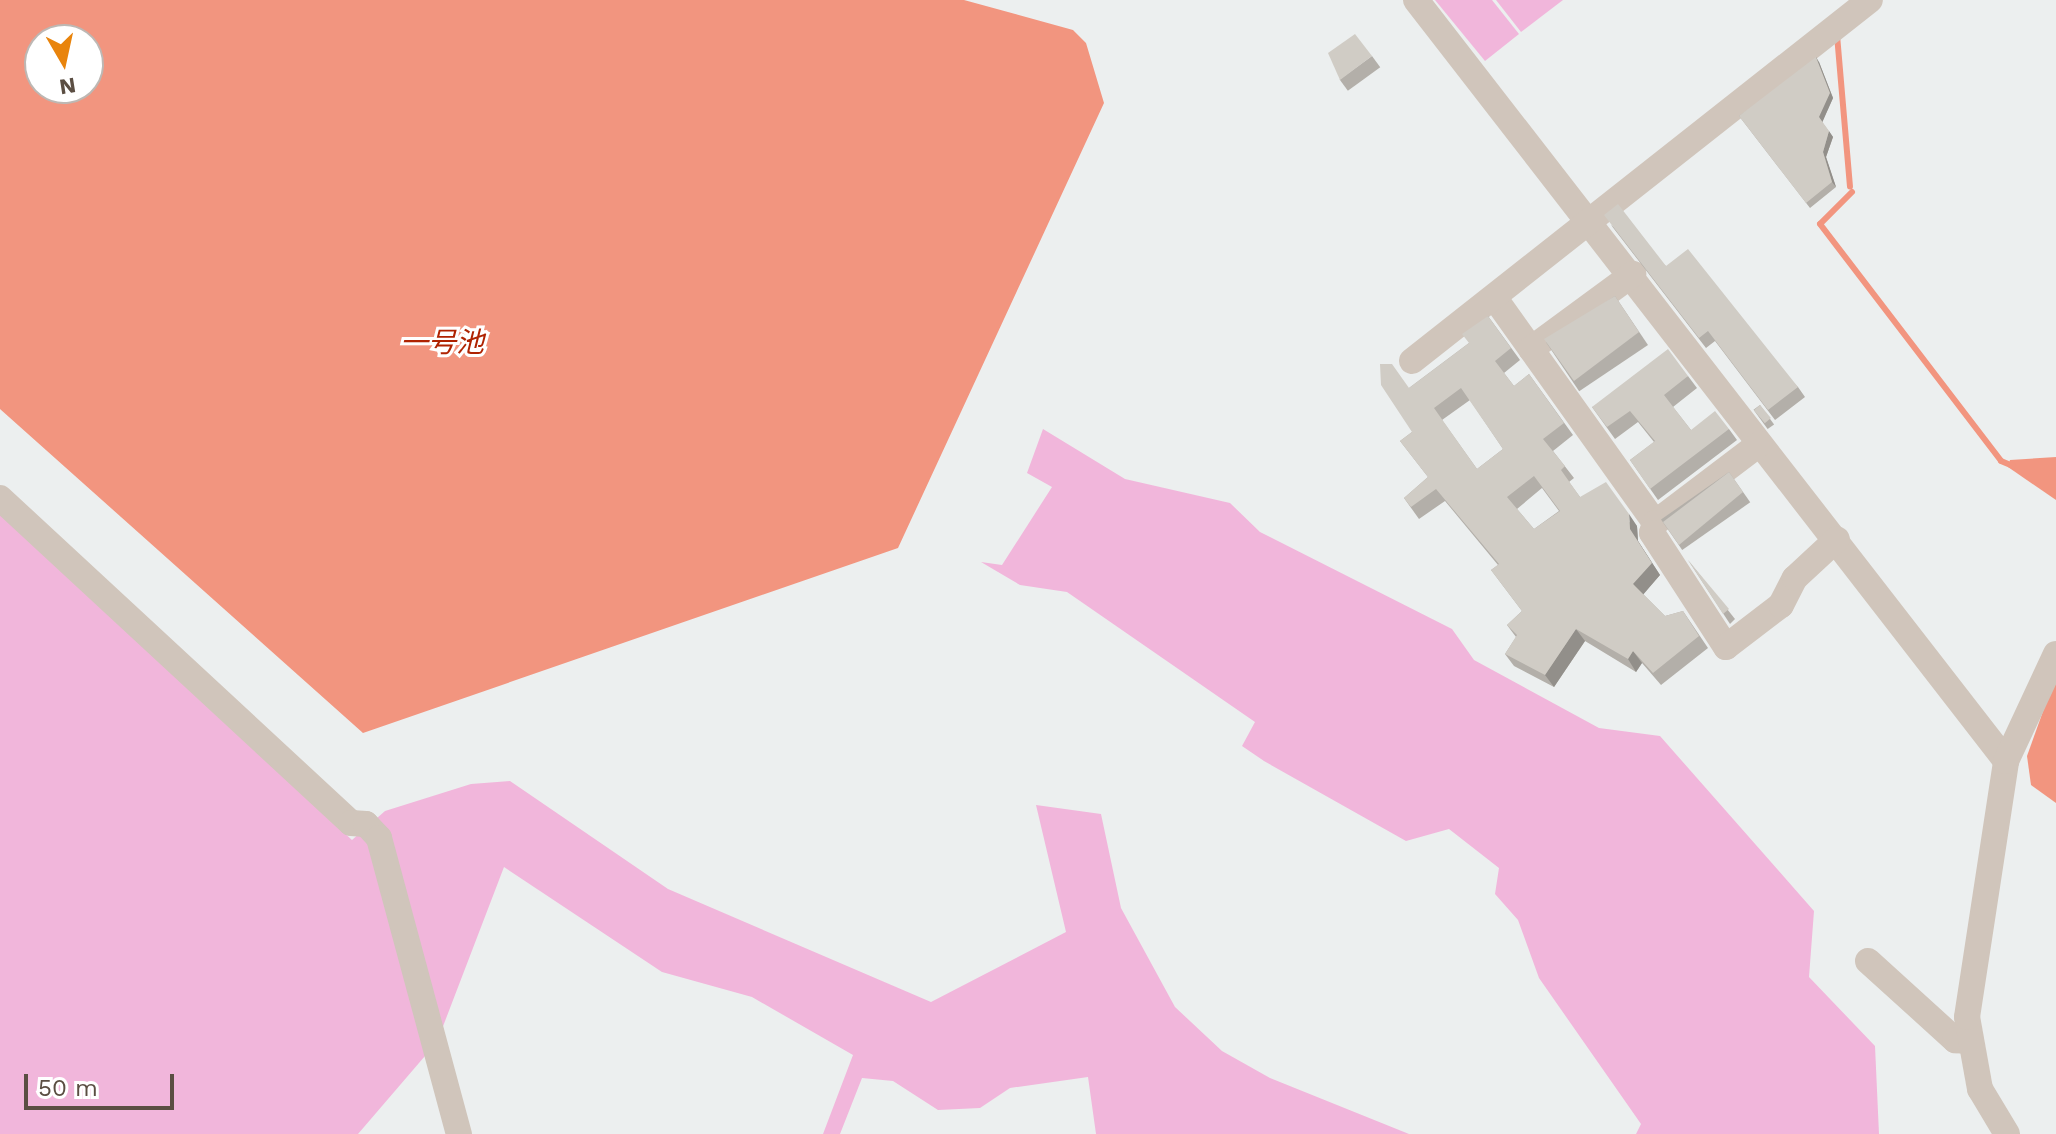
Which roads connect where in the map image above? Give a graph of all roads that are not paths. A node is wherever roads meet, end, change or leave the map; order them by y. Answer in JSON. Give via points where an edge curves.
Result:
{"nodes":[{"id":1,"x":1416,"y":0,"type":"edge"},
{"id":2,"x":1870,"y":0,"type":"edge"},
{"id":3,"x":1591,"y":222,"type":"junction"},
{"id":4,"x":1633,"y":274,"type":"junction"},
{"id":5,"x":1494,"y":297,"type":"junction"},
{"id":6,"x":1531,"y":349,"type":"junction"},
{"id":7,"x":1412,"y":361,"type":"dead end"},
{"id":8,"x":1759,"y":444,"type":"junction"},
{"id":9,"x":0,"y":498,"type":"edge"},
{"id":10,"x":1655,"y":523,"type":"junction"},
{"id":11,"x":1837,"y":539,"type":"junction"},
{"id":12,"x":2056,"y":654,"type":"edge"},
{"id":13,"x":2006,"y":761,"type":"junction"},
{"id":14,"x":1868,"y":961,"type":"dead end"},
{"id":15,"x":1967,"y":1041,"type":"junction"},
{"id":16,"x":459,"y":1134,"type":"edge"},
{"id":17,"x":2007,"y":1134,"type":"edge"}],
"edges":[{"from":1,"to":3,"type":"street"},
{"from":2,"to":3,"type":"street"},
{"from":3,"to":4,"type":"street"},
{"from":3,"to":5,"type":"street"},
{"from":4,"to":6,"type":"street"},
{"from":4,"to":8,"type":"street"},
{"from":5,"to":6,"type":"street"},
{"from":5,"to":7,"type":"street"},
{"from":6,"to":10,"type":"street"},
{"from":8,"to":10,"type":"street"},
{"from":8,"to":11,"type":"street"},
{"from":9,"to":16,"type":"street","via":[[351,823],[366,824],[379,838]]},
{"from":10,"to":11,"type":"street","via":[[1652,533],[1726,647],[1781,605],[1795,578]]},
{"from":11,"to":13,"type":"street"},
{"from":12,"to":13,"type":"street"},
{"from":13,"to":15,"type":"street"},
{"from":14,"to":15,"type":"street","via":[[1955,1040]]},
{"from":15,"to":17,"type":"street","via":[[1980,1089]]}]}
